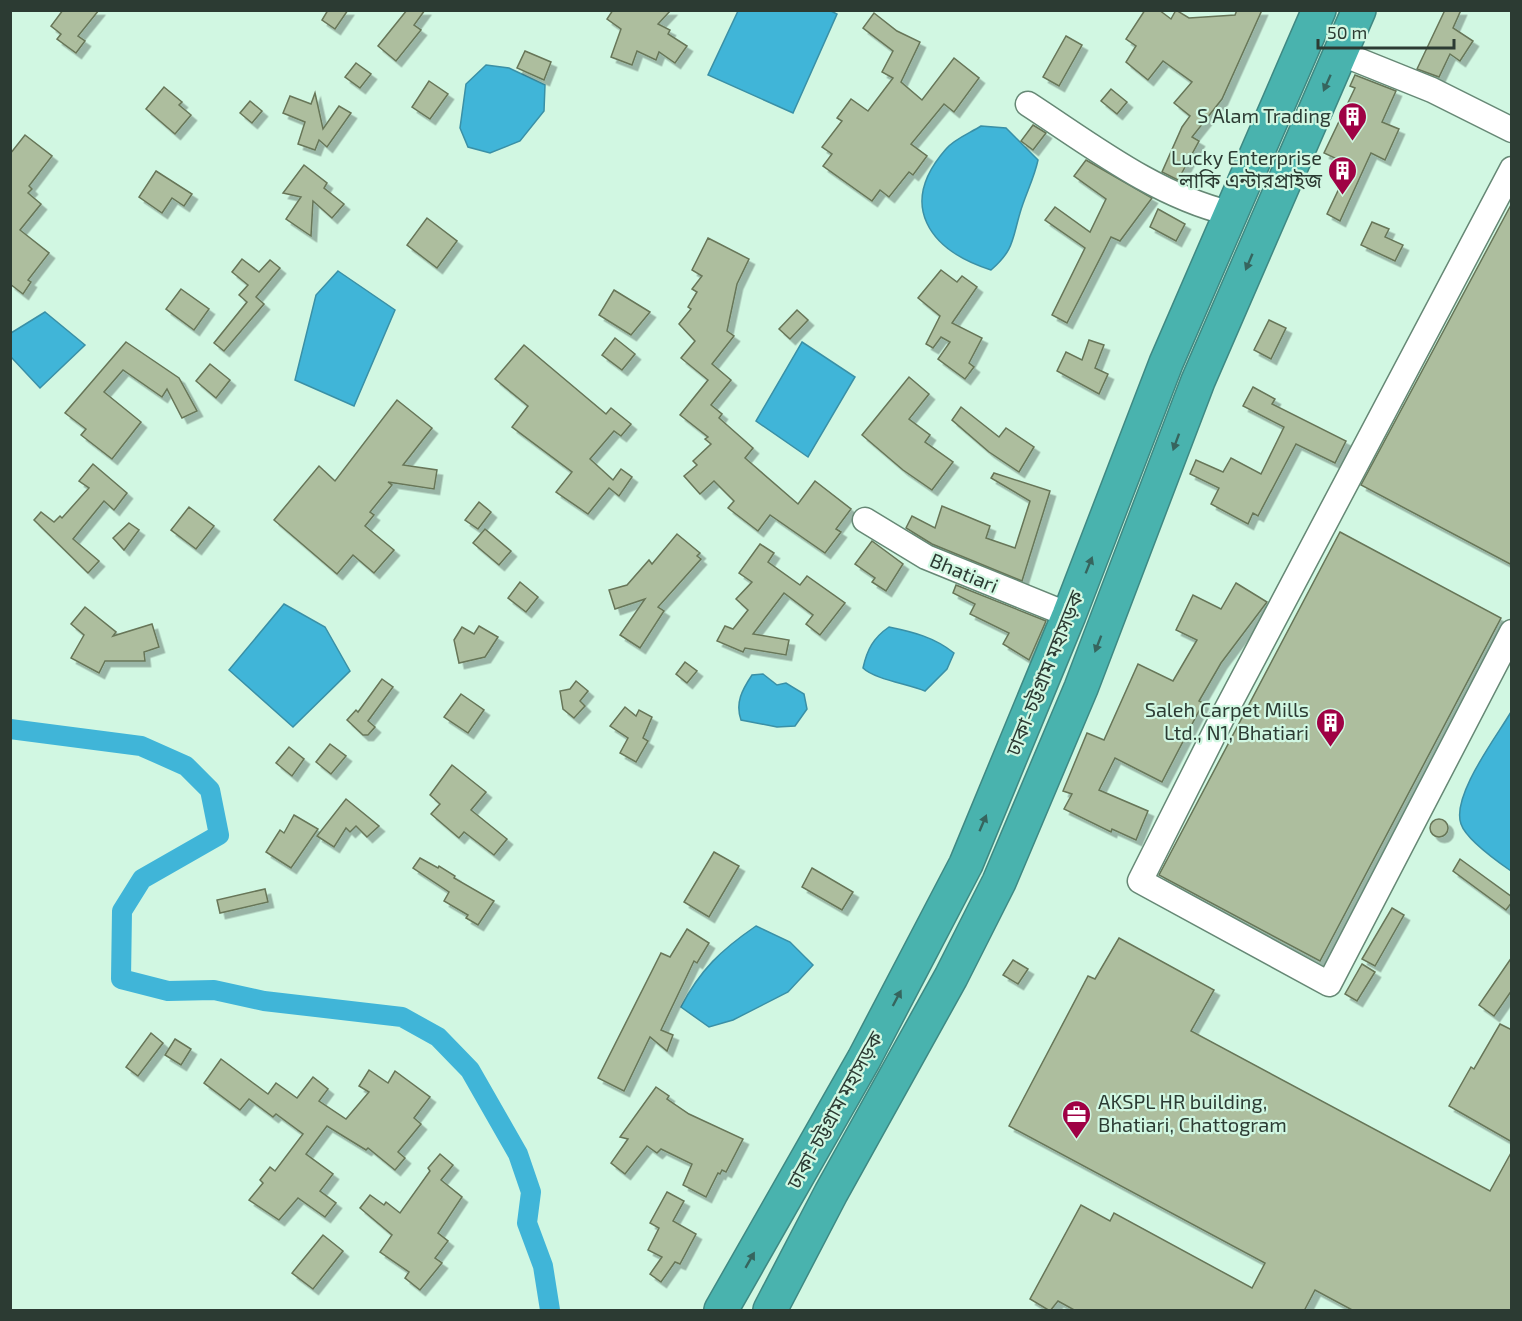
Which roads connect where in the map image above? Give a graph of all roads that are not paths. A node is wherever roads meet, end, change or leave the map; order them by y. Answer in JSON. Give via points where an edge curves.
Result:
{"nodes":[{"id":1,"x":1319,"y":10,"type":"edge"},
{"id":2,"x":1359,"y":10,"type":"edge"},
{"id":3,"x":1340,"y":53,"type":"junction"},
{"id":4,"x":1028,"y":104,"type":"dead end"},
{"id":5,"x":1512,"y":130,"type":"edge"},
{"id":6,"x":1512,"y":169,"type":"edge"},
{"id":7,"x":1229,"y":213,"type":"junction"},
{"id":8,"x":865,"y":520,"type":"dead end"},
{"id":9,"x":1069,"y":615,"type":"junction"},
{"id":10,"x":1512,"y":632,"type":"edge"},
{"id":11,"x":721,"y":1311,"type":"edge"},
{"id":12,"x":770,"y":1311,"type":"edge"}],
"edges":[{"from":1,"to":7,"type":"highway","name":"ঢাকা-চট্টগ্রাম মহাসড়ক"},
{"from":2,"to":3,"type":"highway","name":"ঢাকা-চট্টগ্রাম মহাসড়ক"},
{"from":3,"to":5,"type":"street","via":[[1432,90]]},
{"from":3,"to":12,"type":"highway","name":"ঢাকা-চট্টগ্রাম মহাসড়ক","one_way":true,"via":[[1198,381],[1082,688],[999,882]]},
{"from":4,"to":7,"type":"street","via":[[1129,170],[1208,208]]},
{"from":6,"to":10,"type":"street","via":[[1140,881],[1329,984]]},
{"from":9,"to":7,"type":"highway","name":"ঢাকা-চট্টগ্রাম মহাসড়ক","one_way":true,"via":[[1166,363]]},
{"from":8,"to":9,"type":"street","name":"Bhatiari","via":[[926,557]]},
{"from":11,"to":9,"type":"highway","name":"ঢাকা-চট্টগ্রাম মহাসড়ক","one_way":true,"via":[[864,1059],[966,864]]}]}
